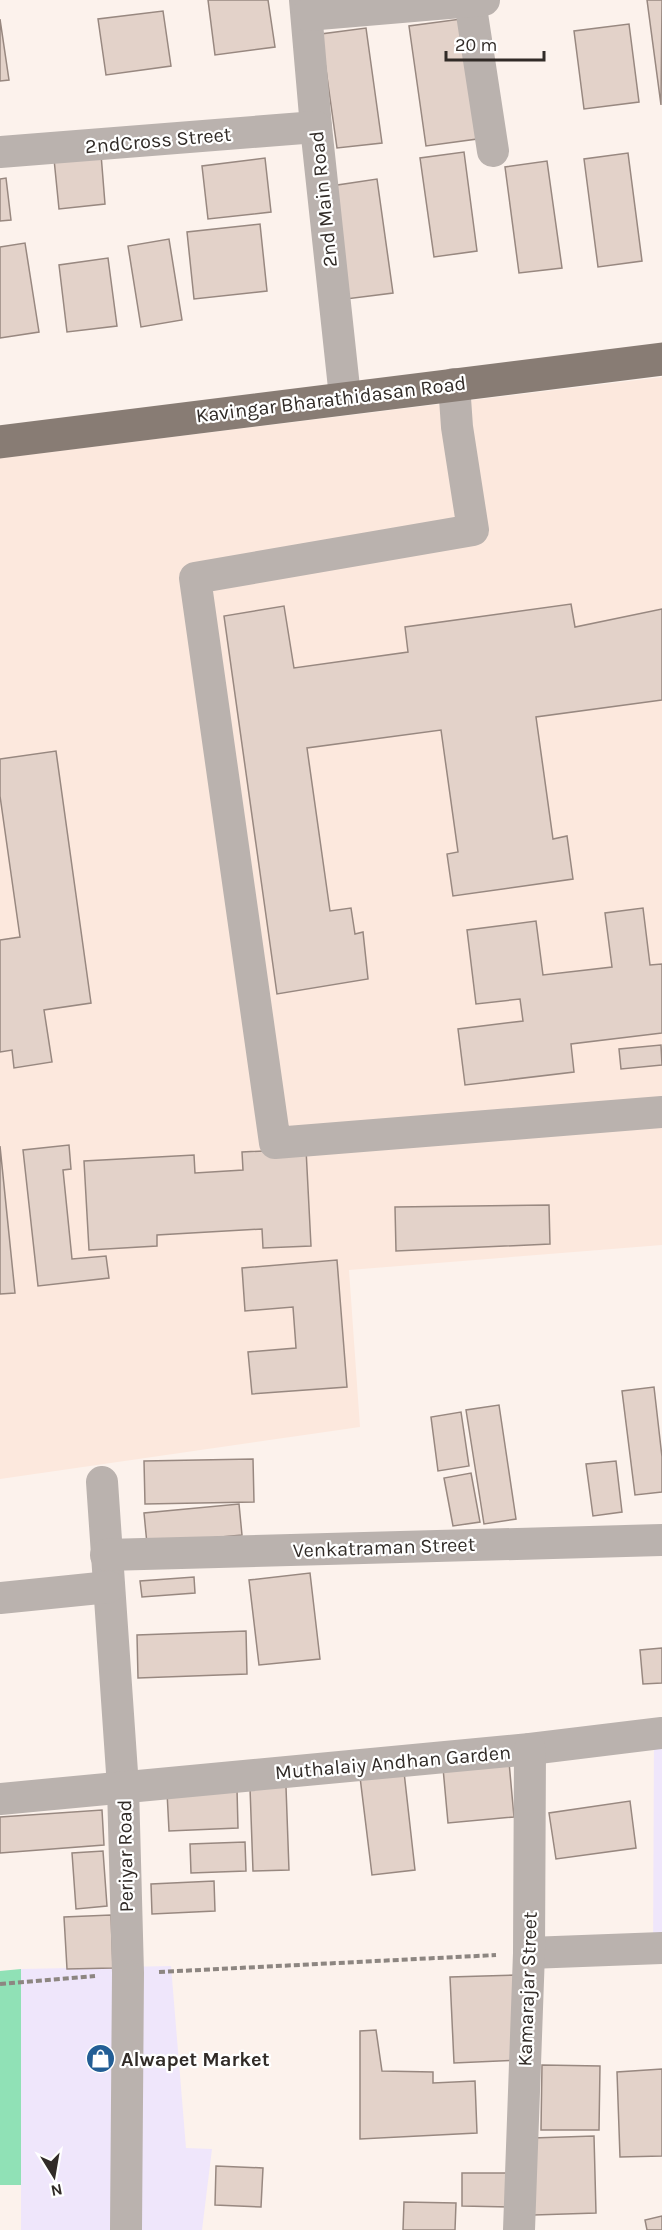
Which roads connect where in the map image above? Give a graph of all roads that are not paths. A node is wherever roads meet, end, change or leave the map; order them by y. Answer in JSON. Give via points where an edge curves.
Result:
{"nodes":[{"id":1,"x":477,"y":1,"type":"edge"},
{"id":2,"x":306,"y":8,"type":"edge"},
{"id":3,"x":316,"y":127,"type":"junction"},
{"id":4,"x":493,"y":151,"type":"dead end"},
{"id":5,"x":0,"y":152,"type":"edge"},
{"id":6,"x":662,"y":358,"type":"edge"},
{"id":7,"x":454,"y":384,"type":"junction"},
{"id":8,"x":345,"y":397,"type":"junction"},
{"id":9,"x":0,"y":442,"type":"edge"},
{"id":10,"x":662,"y":1112,"type":"edge"},
{"id":11,"x":102,"y":1482,"type":"dead end"},
{"id":12,"x":662,"y":1540,"type":"edge"},
{"id":13,"x":106,"y":1555,"type":"junction"},
{"id":14,"x":110,"y":1587,"type":"junction"},
{"id":15,"x":0,"y":1598,"type":"edge"},
{"id":16,"x":662,"y":1733,"type":"edge"},
{"id":17,"x":530,"y":1749,"type":"junction"},
{"id":18,"x":123,"y":1787,"type":"junction"},
{"id":19,"x":0,"y":1799,"type":"edge"},
{"id":20,"x":662,"y":1948,"type":"edge"},
{"id":21,"x":529,"y":1953,"type":"junction"},
{"id":22,"x":126,"y":2230,"type":"edge"},
{"id":23,"x":519,"y":2230,"type":"edge"}],
"edges":[{"from":1,"to":2,"type":"street"},
{"from":1,"to":4,"type":"street"},
{"from":2,"to":3,"type":"street","name":"2nd Main Road"},
{"from":3,"to":5,"type":"street","name":"2ndCross Street"},
{"from":3,"to":8,"type":"street","name":"2nd Main Road"},
{"from":6,"to":7,"type":"main road","name":"Kavingar Bharathidasan Road"},
{"from":7,"to":8,"type":"main road","name":"Kavingar Bharathidasan Road"},
{"from":7,"to":10,"type":"street","via":[[473,530],[195,578],[275,1143]]},
{"from":8,"to":9,"type":"main road","name":"Kavingar Bharathidasan Road"},
{"from":11,"to":13,"type":"street","name":"Periyar Road"},
{"from":12,"to":13,"type":"street","name":"Venkatraman Street"},
{"from":13,"to":14,"type":"street","name":"Periyar Road"},
{"from":14,"to":15,"type":"street"},
{"from":14,"to":18,"type":"street","name":"Periyar Road"},
{"from":16,"to":17,"type":"street","name":"Muthalaiy Andhan Garden"},
{"from":17,"to":18,"type":"street","name":"Muthalaiy Andhan Garden"},
{"from":17,"to":21,"type":"street","name":"Kamarajar Street"},
{"from":18,"to":19,"type":"street"},
{"from":18,"to":22,"type":"street","name":"Periyar Road","via":[[128,1973]]},
{"from":20,"to":21,"type":"street"},
{"from":21,"to":23,"type":"street","name":"Kamarajar Street"}]}
